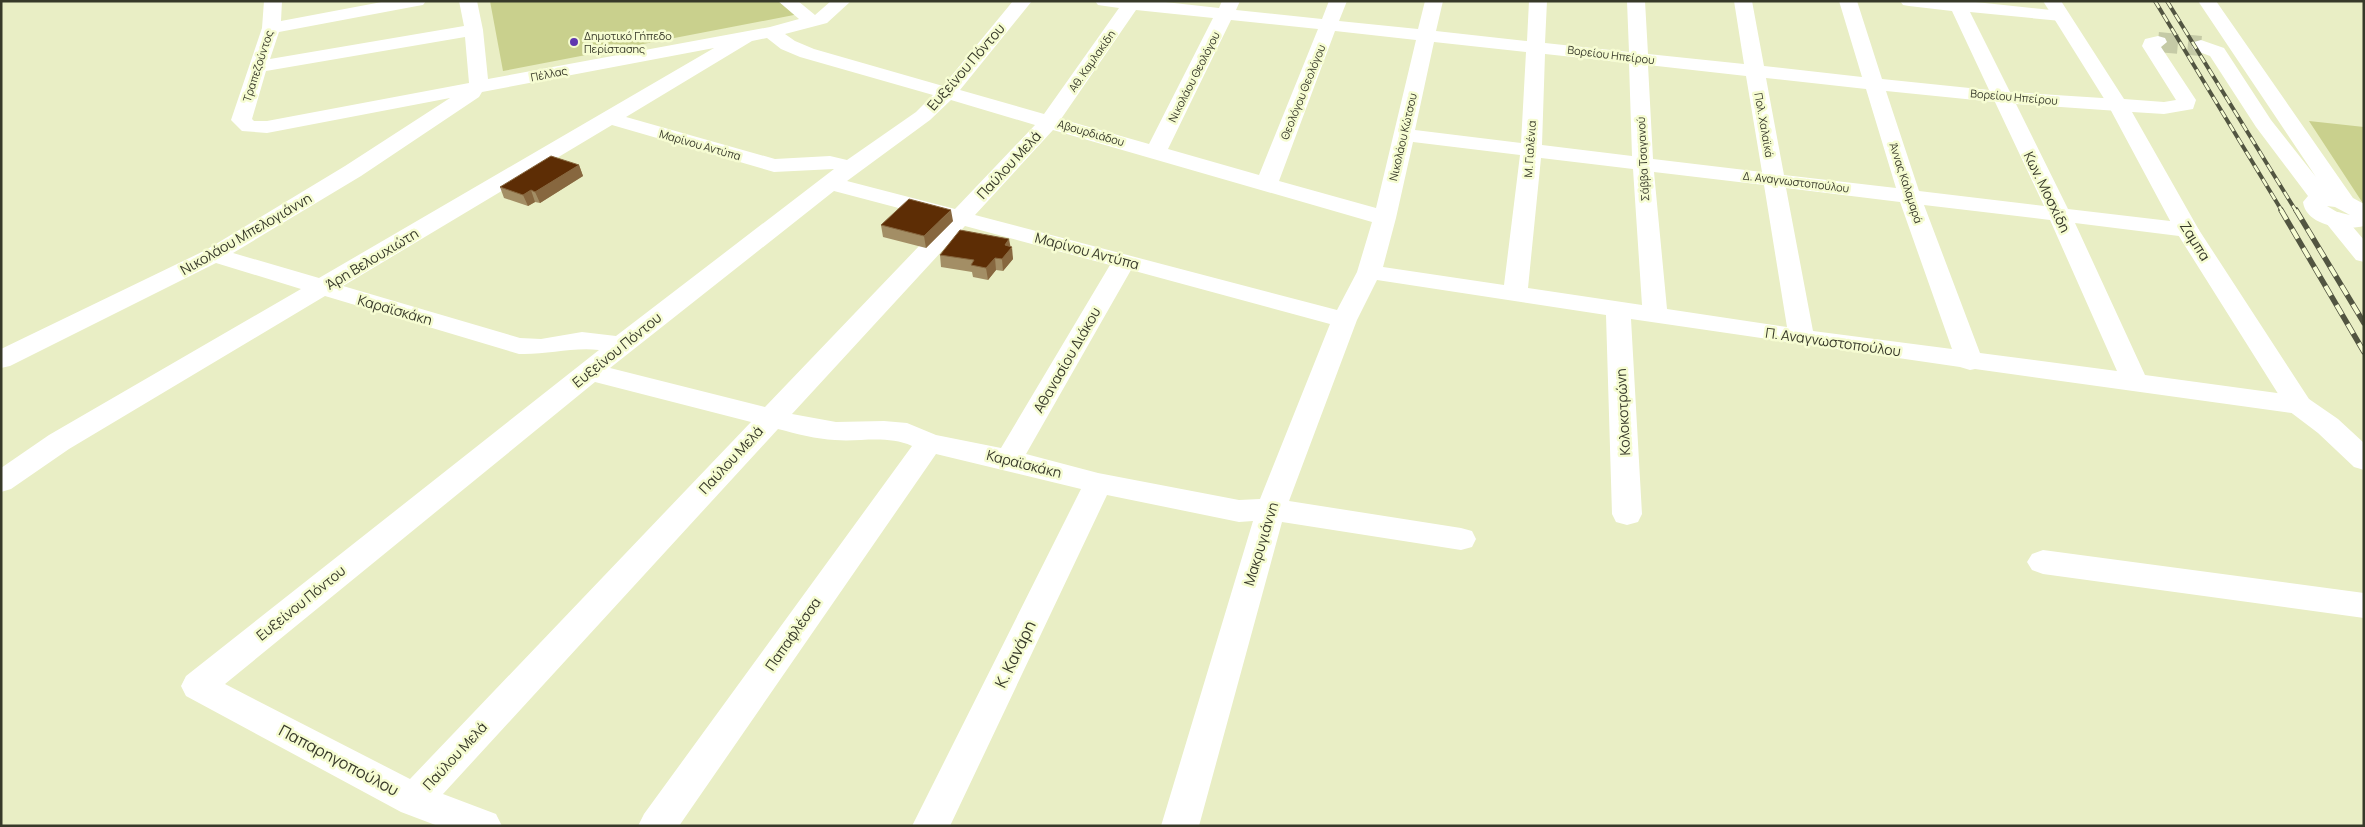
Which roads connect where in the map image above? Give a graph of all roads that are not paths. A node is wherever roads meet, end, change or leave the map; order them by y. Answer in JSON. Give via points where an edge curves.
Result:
{"nodes":[{"id":1,"x":273,"y":1,"type":"edge"},
{"id":2,"x":417,"y":1,"type":"edge"},
{"id":3,"x":468,"y":1,"type":"edge"},
{"id":4,"x":787,"y":1,"type":"edge"},
{"id":5,"x":842,"y":1,"type":"edge"},
{"id":6,"x":1023,"y":1,"type":"edge"},
{"id":7,"x":1104,"y":1,"type":"edge"},
{"id":8,"x":1338,"y":1,"type":"edge"},
{"id":9,"x":1434,"y":1,"type":"edge"},
{"id":10,"x":1538,"y":1,"type":"edge"},
{"id":11,"x":1636,"y":1,"type":"edge"},
{"id":12,"x":1743,"y":1,"type":"edge"},
{"id":13,"x":1848,"y":1,"type":"edge"},
{"id":14,"x":1909,"y":1,"type":"edge"},
{"id":15,"x":2207,"y":1,"type":"edge"},
{"id":16,"x":1132,"y":3,"type":"edge"},
{"id":17,"x":1957,"y":4,"type":"edge"},
{"id":18,"x":1228,"y":7,"type":"edge"},
{"id":19,"x":2056,"y":8,"type":"edge"},
{"id":20,"x":812,"y":22,"type":"junction"},
{"id":21,"x":1330,"y":25,"type":"junction"},
{"id":22,"x":271,"y":28,"type":"junction"},
{"id":23,"x":474,"y":30,"type":"junction"},
{"id":24,"x":771,"y":32,"type":"junction"},
{"id":25,"x":1426,"y":35,"type":"junction"},
{"id":26,"x":745,"y":38,"type":"junction"},
{"id":27,"x":2158,"y":42,"type":"dead end"},
{"id":28,"x":1535,"y":46,"type":"junction"},
{"id":29,"x":2201,"y":46,"type":"tunnel mouth"},
{"id":30,"x":1638,"y":58,"type":"junction"},
{"id":31,"x":259,"y":67,"type":"junction"},
{"id":32,"x":1754,"y":71,"type":"junction"},
{"id":33,"x":1875,"y":84,"type":"junction"},
{"id":34,"x":479,"y":87,"type":"junction"},
{"id":35,"x":948,"y":92,"type":"junction"},
{"id":36,"x":2001,"y":97,"type":"junction"},
{"id":37,"x":2118,"y":106,"type":"junction"},
{"id":38,"x":609,"y":118,"type":"junction"},
{"id":39,"x":1050,"y":122,"type":"junction"},
{"id":40,"x":249,"y":127,"type":"joint"},
{"id":41,"x":1404,"y":135,"type":"junction"},
{"id":42,"x":1531,"y":150,"type":"junction"},
{"id":43,"x":1156,"y":152,"type":"junction"},
{"id":44,"x":1643,"y":165,"type":"junction"},
{"id":45,"x":851,"y":167,"type":"junction"},
{"id":46,"x":1773,"y":179,"type":"junction"},
{"id":47,"x":831,"y":183,"type":"junction"},
{"id":48,"x":1267,"y":183,"type":"junction"},
{"id":49,"x":1909,"y":195,"type":"junction"},
{"id":50,"x":2333,"y":207,"type":"junction"},
{"id":51,"x":2059,"y":214,"type":"junction"},
{"id":52,"x":960,"y":217,"type":"junction"},
{"id":53,"x":1385,"y":218,"type":"junction"},
{"id":54,"x":2361,"y":229,"type":"edge"},
{"id":55,"x":2188,"y":230,"type":"junction"},
{"id":56,"x":214,"y":255,"type":"junction"},
{"id":57,"x":2364,"y":255,"type":"edge"},
{"id":58,"x":1124,"y":261,"type":"junction"},
{"id":59,"x":1368,"y":272,"type":"junction"},
{"id":60,"x":322,"y":288,"type":"junction"},
{"id":61,"x":1515,"y":295,"type":"junction"},
{"id":62,"x":1618,"y":311,"type":"junction"},
{"id":63,"x":1655,"y":316,"type":"junction"},
{"id":64,"x":1344,"y":320,"type":"junction"},
{"id":65,"x":1801,"y":337,"type":"junction"},
{"id":66,"x":621,"y":345,"type":"junction"},
{"id":67,"x":1,"y":360,"type":"edge"},
{"id":68,"x":1970,"y":362,"type":"junction"},
{"id":69,"x":590,"y":372,"type":"junction"},
{"id":70,"x":2136,"y":384,"type":"junction"},
{"id":71,"x":2299,"y":406,"type":"junction"},
{"id":72,"x":771,"y":417,"type":"junction"},
{"id":73,"x":929,"y":443,"type":"junction"},
{"id":74,"x":1009,"y":460,"type":"junction"},
{"id":75,"x":2364,"y":460,"type":"edge"},
{"id":76,"x":1,"y":482,"type":"edge"},
{"id":77,"x":1098,"y":483,"type":"junction"},
{"id":78,"x":1271,"y":510,"type":"junction"},
{"id":79,"x":1627,"y":514,"type":"dead end"},
{"id":80,"x":1462,"y":539,"type":"dead end"},
{"id":81,"x":2043,"y":562,"type":"dead end"},
{"id":82,"x":2364,"y":606,"type":"edge"},
{"id":83,"x":198,"y":686,"type":"joint"},
{"id":84,"x":414,"y":800,"type":"junction"},
{"id":85,"x":483,"y":826,"type":"edge"},
{"id":86,"x":657,"y":826,"type":"edge"},
{"id":87,"x":931,"y":826,"type":"edge"},
{"id":88,"x":1180,"y":826,"type":"edge"}],
"edges":[{"from":1,"to":22,"type":"street","name":"Τραπεζούντος"},
{"from":2,"to":22,"type":"street"},
{"from":3,"to":23,"type":"street"},
{"from":4,"to":20,"type":"street"},
{"from":5,"to":20,"type":"street","name":"Πέλλας","via":[[827,15]]},
{"from":6,"to":35,"type":"street","name":"Ευξείνου Πόντου"},
{"from":7,"to":16,"type":"street","name":"Βορείου Ηπείρου"},
{"from":8,"to":21,"type":"street","name":"Θεολόγου Θεολόγου"},
{"from":9,"to":25,"type":"street","name":"Νικολάου Κώτσου"},
{"from":10,"to":28,"type":"street","name":"Μ. Γιαλένια"},
{"from":11,"to":30,"type":"street","name":"Σάββα Τσαγανού"},
{"from":12,"to":32,"type":"street","name":"Πολ. Χαλαϊκά"},
{"from":13,"to":33,"type":"street","name":"Άννας Καλαμαρά"},
{"from":14,"to":17,"type":"street"},
{"from":15,"to":50,"type":"street"},
{"from":16,"to":18,"type":"street","name":"Βορείου Ηπείρου"},
{"from":16,"to":39,"type":"street","name":"Αθ. Καμλακίδη"},
{"from":17,"to":19,"type":"street"},
{"from":17,"to":36,"type":"street","name":"Κων. Μοσχίδη"},
{"from":18,"to":21,"type":"street","name":"Βορείου Ηπείρου"},
{"from":18,"to":43,"type":"street","name":"Νικολάου Θεολόγου"},
{"from":19,"to":37,"type":"street","name":"Ζαμπα"},
{"from":20,"to":24,"type":"street","name":"Πέλλας"},
{"from":21,"to":25,"type":"street","name":"Βορείου Ηπείρου"},
{"from":21,"to":48,"type":"street","name":"Θεολόγου Θεολόγου"},
{"from":22,"to":31,"type":"street","name":"Τραπεζούντος"},
{"from":23,"to":31,"type":"street"},
{"from":23,"to":34,"type":"street"},
{"from":24,"to":26,"type":"street","name":"Πέλλας"},
{"from":24,"to":35,"type":"street","name":"Αβουρδιάδου","via":[[788,45],[807,53]]},
{"from":25,"to":28,"type":"street","name":"Βορείου Ηπείρου"},
{"from":25,"to":41,"type":"street","name":"Νικολάου Κώτσου"},
{"from":26,"to":34,"type":"street","name":"Πέλλας","via":[[704,43]]},
{"from":26,"to":38,"type":"street","name":"Άρη Βελουχιώτη"},
{"from":27,"to":37,"type":"street","name":"Βορείου Ηπείρου","via":[[2151,46],[2186,104],[2173,108]]},
{"from":28,"to":30,"type":"street","name":"Βορείου Ηπείρου"},
{"from":28,"to":42,"type":"street","name":"Μ. Γιαλένια"},
{"from":29,"to":50,"type":"street","via":[[2217,52],[2263,123]]},
{"from":30,"to":32,"type":"street","name":"Βορείου Ηπείρου"},
{"from":30,"to":44,"type":"street","name":"Σάββα Τσαγανού"},
{"from":31,"to":40,"type":"street","name":"Τραπεζούντος","via":[[241,120]]},
{"from":32,"to":33,"type":"street","name":"Βορείου Ηπείρου"},
{"from":32,"to":46,"type":"street","name":"Πολ. Χαλαϊκά"},
{"from":33,"to":36,"type":"street","name":"Βορείου Ηπείρου"},
{"from":33,"to":49,"type":"street","name":"Άννας Καλαμαρά"},
{"from":34,"to":40,"type":"street","name":"Πέλλας","via":[[267,127]]},
{"from":34,"to":56,"type":"street","name":"Νικολάου Μπελογιάννη","via":[[353,171]]},
{"from":35,"to":39,"type":"street","name":"Αβουρδιάδου"},
{"from":35,"to":45,"type":"street","name":"Ευξείνου Πόντου","via":[[923,116]]},
{"from":36,"to":37,"type":"street","name":"Βορείου Ηπείρου"},
{"from":36,"to":51,"type":"street","name":"Κων. Μοσχίδη"},
{"from":37,"to":55,"type":"street","name":"Ζαμπα"},
{"from":38,"to":45,"type":"street","name":"Μαρίνου Αντύπα","via":[[774,166],[830,162]]},
{"from":38,"to":60,"type":"street","name":"Άρη Βελουχιώτη"},
{"from":39,"to":43,"type":"street","name":"Αβουρδιάδου"},
{"from":39,"to":52,"type":"street","name":"Παύλου Μελά"},
{"from":41,"to":42,"type":"street","name":"Δ. Αναγνωστοπούλου"},
{"from":41,"to":53,"type":"street","name":"Νικολάου Κώτσου"},
{"from":42,"to":44,"type":"street","name":"Δ. Αναγνωστοπούλου"},
{"from":42,"to":61,"type":"street","name":"Μ. Γιαλένια"},
{"from":43,"to":48,"type":"street","name":"Αβουρδιάδου"},
{"from":44,"to":46,"type":"street","name":"Δ. Αναγνωστοπούλου"},
{"from":44,"to":63,"type":"street","name":"Σάββα Τσαγανού"},
{"from":45,"to":47,"type":"street","name":"Ευξείνου Πόντου"},
{"from":46,"to":49,"type":"street","name":"Δ. Αναγνωστοπούλου"},
{"from":46,"to":65,"type":"street","name":"Πολ. Χαλαϊκά"},
{"from":47,"to":52,"type":"street","name":"Μαρίνου Αντύπα"},
{"from":47,"to":66,"type":"street","name":"Ευξείνου Πόντου"},
{"from":48,"to":53,"type":"street","name":"Αβουρδιάδου"},
{"from":49,"to":51,"type":"street","name":"Δ. Αναγνωστοπούλου"},
{"from":49,"to":68,"type":"street","name":"Άννας Καλαμαρά"},
{"from":50,"to":54,"type":"street","via":[[2362,213]]},
{"from":50,"to":57,"type":"street"},
{"from":51,"to":55,"type":"street","name":"Δ. Αναγνωστοπούλου"},
{"from":51,"to":70,"type":"street","name":"Κων. Μοσχίδη"},
{"from":52,"to":58,"type":"street","name":"Μαρίνου Αντύπα"},
{"from":52,"to":72,"type":"street","name":"Παύλου Μελά"},
{"from":53,"to":59,"type":"street","name":"Νικολάου Κώτσου"},
{"from":55,"to":71,"type":"street","name":"Ζαμπα"},
{"from":56,"to":60,"type":"street","name":"Καραϊσκάκη"},
{"from":56,"to":67,"type":"street","name":"Νικολάου Μπελογιάννη"},
{"from":58,"to":64,"type":"street","name":"Μαρίνου Αντύπα"},
{"from":58,"to":74,"type":"street","name":"Αθανασίου Διάκου"},
{"from":59,"to":61,"type":"street","name":"Π. Αναγνωστοπούλου"},
{"from":59,"to":64,"type":"street","name":"Μακρυγιάννη"},
{"from":60,"to":66,"type":"street","name":"Καραϊσκάκη","via":[[519,346],[541,347],[582,340]]},
{"from":60,"to":76,"type":"street","name":"Άρη Βελουχιώτη","via":[[59,442]]},
{"from":61,"to":62,"type":"street","name":"Π. Αναγνωστοπούλου"},
{"from":62,"to":63,"type":"street","name":"Π. Αναγνωστοπούλου"},
{"from":62,"to":79,"type":"street","name":"Κολοκοτρώνη"},
{"from":63,"to":65,"type":"street","name":"Π. Αναγνωστοπούλου"},
{"from":64,"to":78,"type":"street","name":"Μακρυγιάννη"},
{"from":65,"to":68,"type":"street","name":"Π. Αναγνωστοπούλου"},
{"from":66,"to":69,"type":"street","name":"Ευξείνου Πόντου"},
{"from":68,"to":70,"type":"street","name":"Π. Αναγνωστοπούλου"},
{"from":69,"to":72,"type":"street","name":"Καραϊσκάκη"},
{"from":69,"to":83,"type":"street","name":"Ευξείνου Πόντου"},
{"from":70,"to":71,"type":"street","name":"Π. Αναγνωστοπούλου"},
{"from":71,"to":75,"type":"street","name":"Ζαμπα","via":[[2328,426]]},
{"from":72,"to":73,"type":"street","name":"Καραϊσκάκη","via":[[815,429],[907,433]]},
{"from":72,"to":84,"type":"street","name":"Παύλου Μελά"},
{"from":73,"to":74,"type":"street","name":"Καραϊσκάκη"},
{"from":73,"to":86,"type":"street","name":"Παπαφλέσσα"},
{"from":74,"to":77,"type":"street","name":"Καραϊσκάκη"},
{"from":77,"to":78,"type":"street","name":"Καραϊσκάκη","via":[[1239,511]]},
{"from":77,"to":87,"type":"street","name":"Κ. Κανάρη"},
{"from":78,"to":80,"type":"street","name":"Καραϊσκάκη"},
{"from":78,"to":88,"type":"street","name":"Μακρυγιάννη"},
{"from":81,"to":82,"type":"street"},
{"from":83,"to":84,"type":"street","name":"Παπαρηγοπούλου"},
{"from":84,"to":85,"type":"street","name":"Παπαρηγοπούλου"}]}
